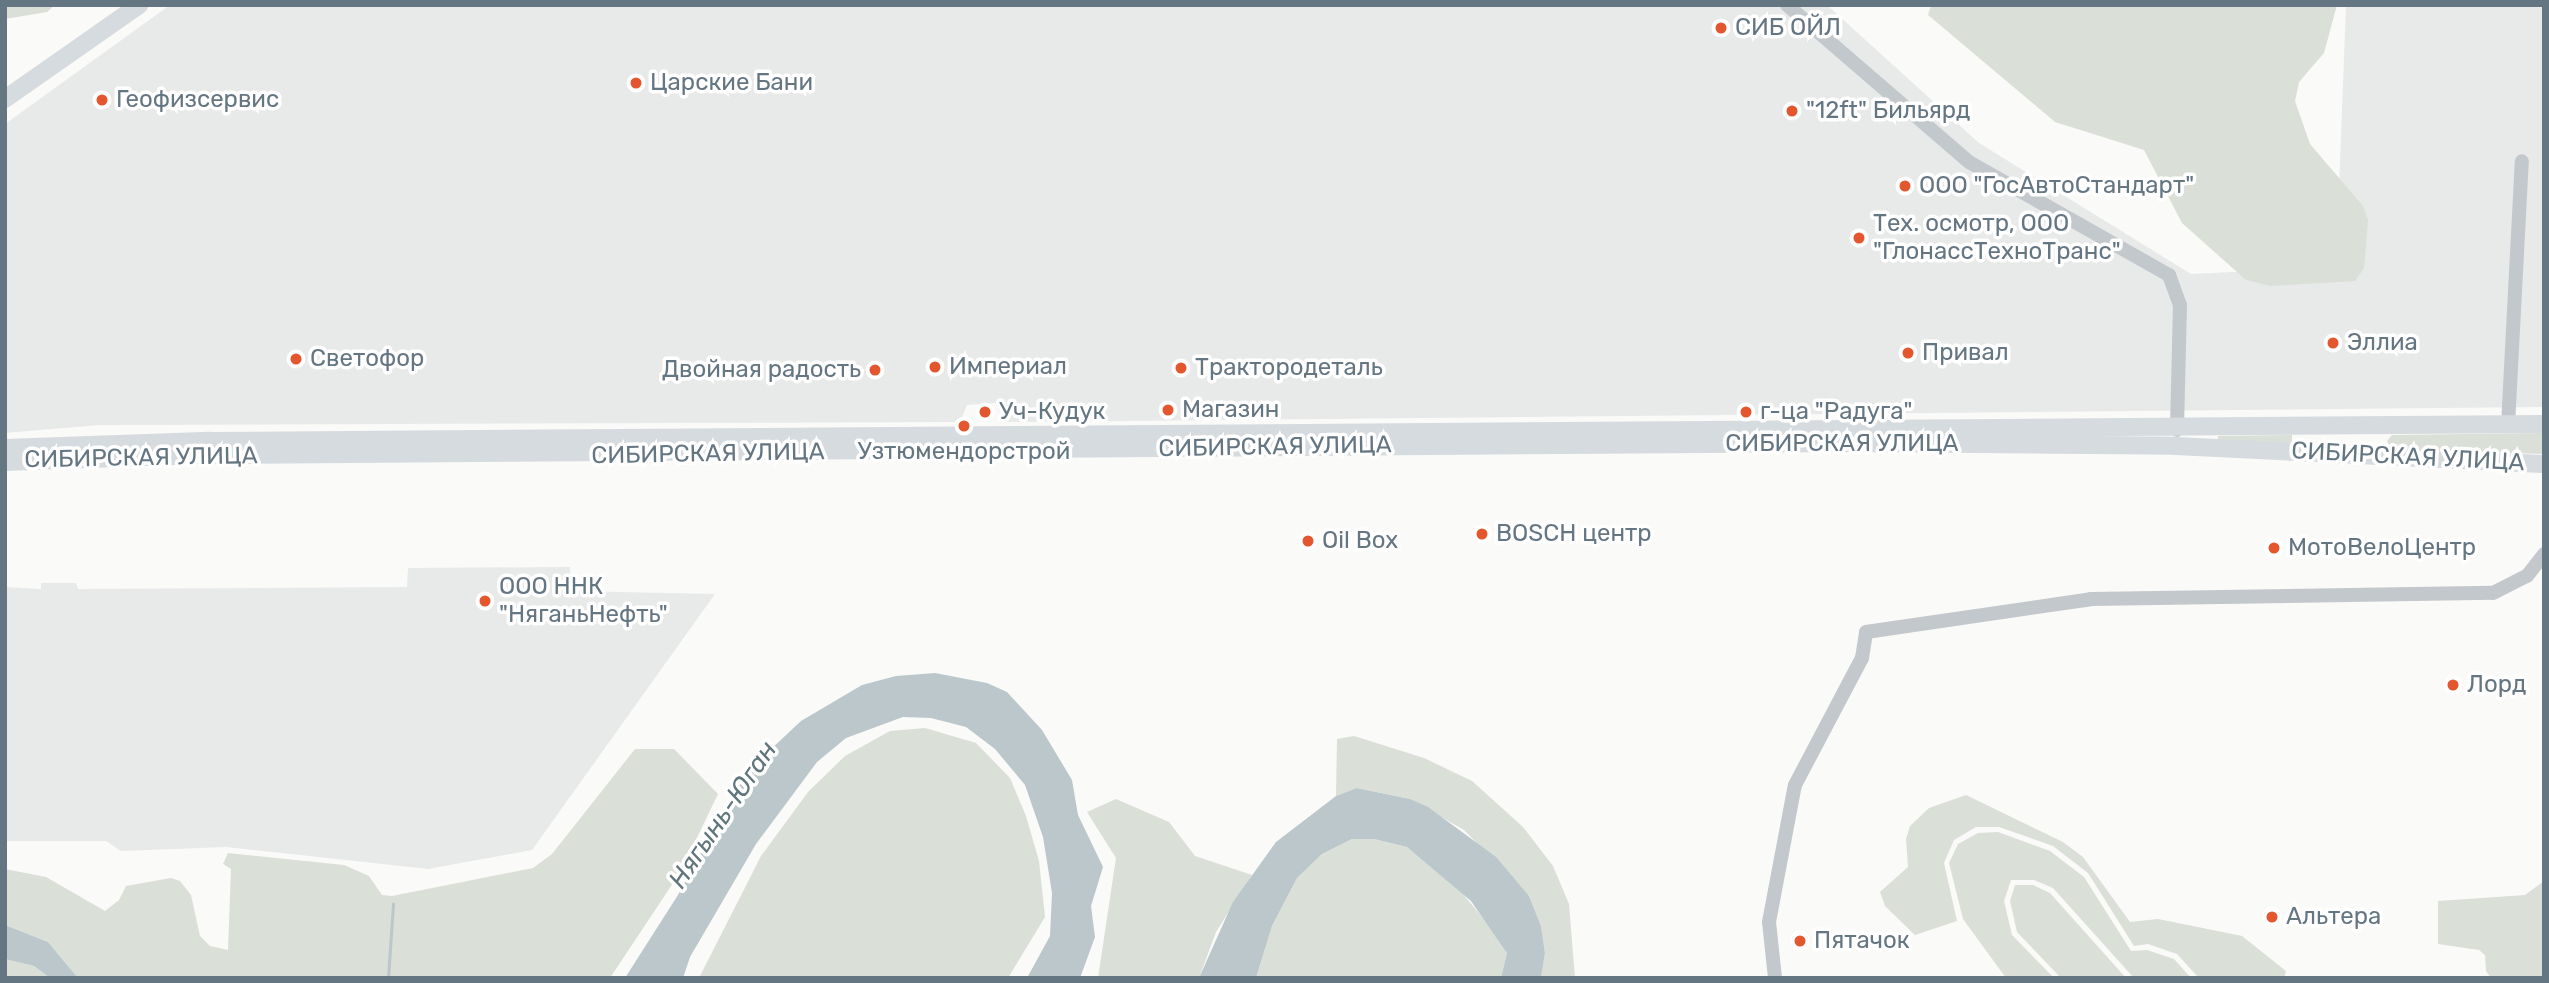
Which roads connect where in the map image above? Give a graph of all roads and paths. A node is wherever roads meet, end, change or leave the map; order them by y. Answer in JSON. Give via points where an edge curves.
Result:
{"nodes":[{"id":1,"x":139,"y":5,"type":"edge"},
{"id":2,"x":1787,"y":5,"type":"edge"},
{"id":3,"x":5,"y":99,"type":"edge"},
{"id":4,"x":2522,"y":161,"type":"dead end"},
{"id":5,"x":2544,"y":424,"type":"edge"},
{"id":6,"x":2508,"y":425,"type":"junction"},
{"id":7,"x":2307,"y":427,"type":"junction"},
{"id":8,"x":2385,"y":427,"type":"junction"},
{"id":9,"x":2176,"y":438,"type":"junction"},
{"id":10,"x":627,"y":446,"type":"junction"},
{"id":11,"x":5,"y":449,"type":"edge"},
{"id":12,"x":2307,"y":453,"type":"junction"},
{"id":13,"x":2383,"y":456,"type":"junction"},
{"id":14,"x":5,"y":462,"type":"edge"},
{"id":15,"x":2544,"y":464,"type":"edge"},
{"id":16,"x":2544,"y":554,"type":"edge"},
{"id":17,"x":1775,"y":978,"type":"edge"}],
"edges":[{"from":1,"to":3,"type":"main road"},
{"from":2,"to":9,"type":"street","via":[[1969,162],[2169,275],[2180,305]]},
{"from":4,"to":6,"type":"street"},
{"from":5,"to":6,"type":"main road","name":"СИБИРСКАЯ УЛИЦА"},
{"from":6,"to":8,"type":"main road","name":"СИБИРСКАЯ УЛИЦА"},
{"from":7,"to":8,"type":"main road","name":"СИБИРСКАЯ УЛИЦА"},
{"from":7,"to":9,"type":"main road","name":"СИБИРСКАЯ УЛИЦА"},
{"from":7,"to":12,"type":"main road","via":[[2313,439]]},
{"from":8,"to":13,"type":"main road","via":[[2378,440]]},
{"from":9,"to":10,"type":"main road","name":"СИБИРСКАЯ УЛИЦА"},
{"from":9,"to":12,"type":"main road","name":"СИБИРСКАЯ УЛИЦА"},
{"from":10,"to":11,"type":"main road","name":"СИБИРСКАЯ УЛИЦА","via":[[99,443]]},
{"from":10,"to":14,"type":"main road","name":"СИБИРСКАЯ УЛИЦА"},
{"from":12,"to":13,"type":"main road","name":"СИБИРСКАЯ УЛИЦА"},
{"from":13,"to":15,"type":"main road","name":"СИБИРСКАЯ УЛИЦА"},
{"from":16,"to":17,"type":"street","via":[[2527,576],[2493,593],[2091,599],[1867,632],[1862,658],[1796,785],[1771,910]]}]}
